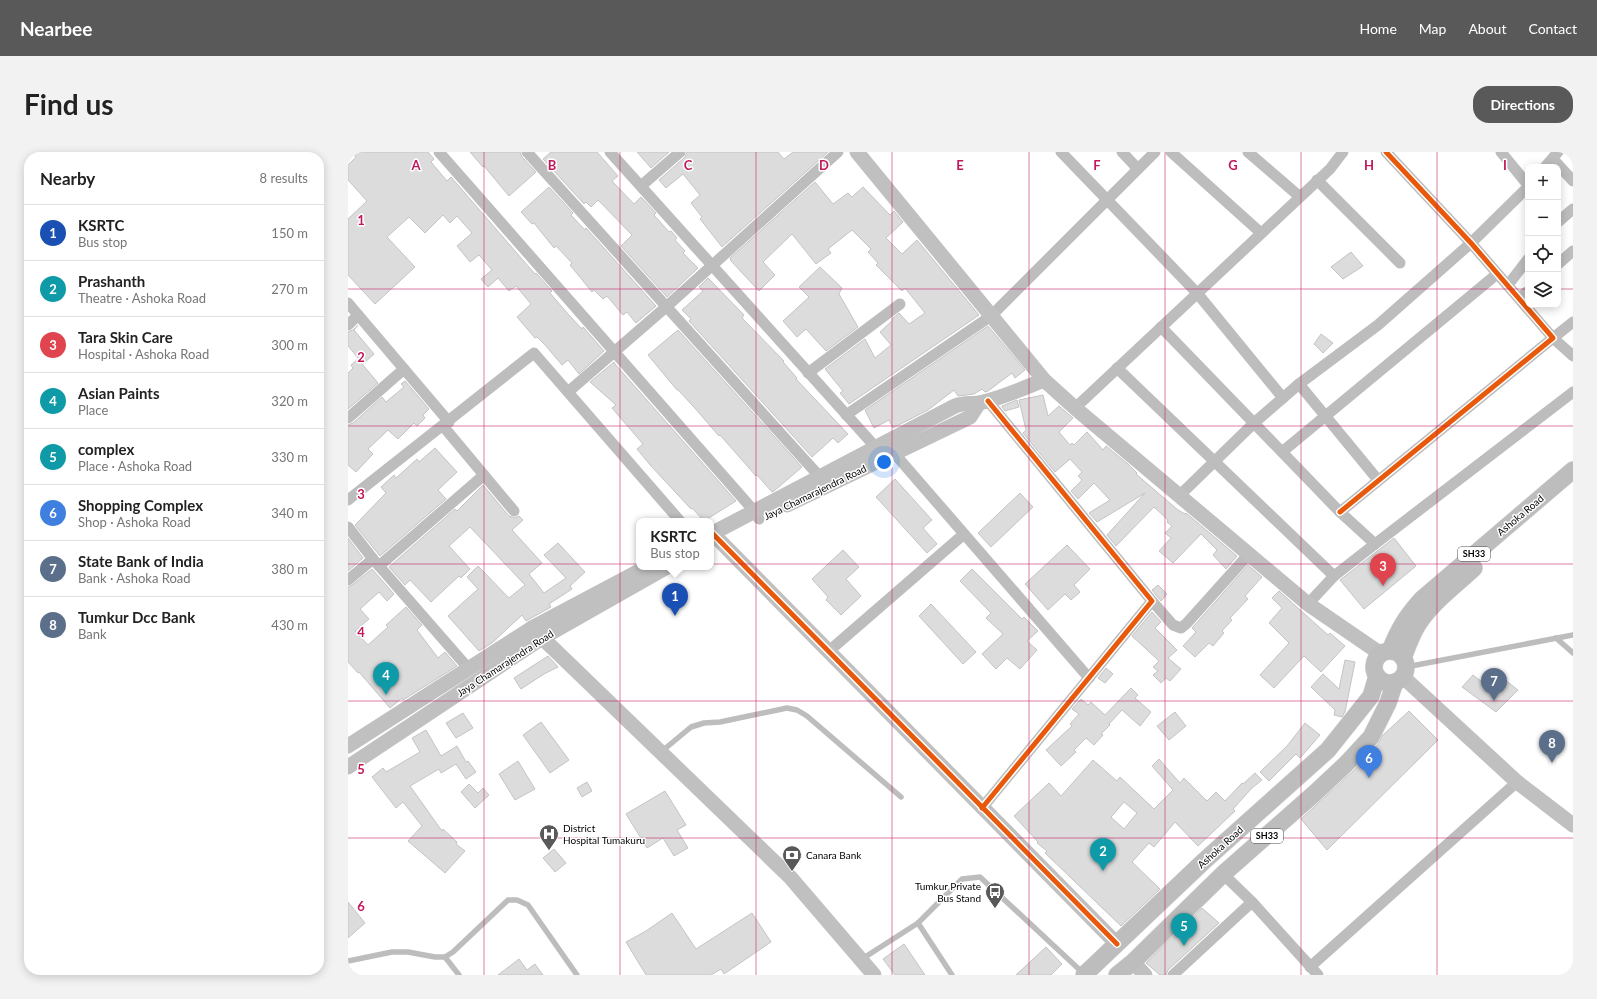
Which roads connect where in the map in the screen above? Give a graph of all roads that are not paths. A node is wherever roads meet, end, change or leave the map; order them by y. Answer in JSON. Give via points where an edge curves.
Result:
{"nodes":[{"id":1,"x":438,"y":152,"type":"edge"},
{"id":2,"x":527,"y":152,"type":"edge"},
{"id":3,"x":610,"y":152,"type":"edge"},
{"id":4,"x":680,"y":152,"type":"edge"},
{"id":5,"x":838,"y":152,"type":"edge"},
{"id":6,"x":857,"y":152,"type":"edge"},
{"id":7,"x":1061,"y":152,"type":"edge"},
{"id":8,"x":1122,"y":152,"type":"edge"},
{"id":9,"x":1155,"y":152,"type":"edge"},
{"id":10,"x":1171,"y":152,"type":"edge"},
{"id":11,"x":1248,"y":152,"type":"edge"},
{"id":12,"x":1343,"y":152,"type":"edge"},
{"id":13,"x":1386,"y":152,"type":"edge"},
{"id":14,"x":1501,"y":152,"type":"edge"},
{"id":15,"x":1552,"y":159,"type":"edge"},
{"id":16,"x":1138,"y":169,"type":"junction"},
{"id":17,"x":1317,"y":180,"type":"junction"},
{"id":18,"x":1573,"y":181,"type":"edge"},
{"id":19,"x":1525,"y":182,"type":"edge"},
{"id":20,"x":641,"y":186,"type":"junction"},
{"id":21,"x":1525,"y":189,"type":"edge"},
{"id":22,"x":1300,"y":197,"type":"junction"},
{"id":23,"x":1107,"y":200,"type":"junction"},
{"id":24,"x":1573,"y":209,"type":"edge"},
{"id":25,"x":1561,"y":219,"type":"edge"},
{"id":26,"x":1262,"y":233,"type":"junction"},
{"id":27,"x":1471,"y":244,"type":"junction"},
{"id":28,"x":1573,"y":251,"type":"edge"},
{"id":29,"x":1561,"y":261,"type":"edge"},
{"id":30,"x":1400,"y":263,"type":"dead end"},
{"id":31,"x":1525,"y":263,"type":"edge"},
{"id":32,"x":712,"y":266,"type":"junction"},
{"id":33,"x":1498,"y":274,"type":"junction"},
{"id":34,"x":1508,"y":285,"type":"junction"},
{"id":35,"x":1197,"y":293,"type":"junction"},
{"id":36,"x":1525,"y":293,"type":"edge"},
{"id":37,"x":1519,"y":298,"type":"junction"},
{"id":38,"x":348,"y":303,"type":"edge"},
{"id":39,"x":900,"y":304,"type":"dead end"},
{"id":40,"x":666,"y":307,"type":"junction"},
{"id":41,"x":358,"y":316,"type":"junction"},
{"id":42,"x":991,"y":316,"type":"junction"},
{"id":43,"x":1573,"y":322,"type":"edge"},
{"id":44,"x":348,"y":325,"type":"edge"},
{"id":45,"x":1161,"y":327,"type":"junction"},
{"id":46,"x":1553,"y":338,"type":"junction"},
{"id":47,"x":614,"y":353,"type":"junction"},
{"id":48,"x":1573,"y":356,"type":"edge"},
{"id":49,"x":1117,"y":368,"type":"junction"},
{"id":50,"x":404,"y":369,"type":"junction"},
{"id":51,"x":808,"y":373,"type":"junction"},
{"id":52,"x":1044,"y":380,"type":"junction"},
{"id":53,"x":1299,"y":384,"type":"junction"},
{"id":54,"x":568,"y":392,"type":"junction"},
{"id":55,"x":1573,"y":392,"type":"edge"},
{"id":56,"x":1283,"y":398,"type":"junction"},
{"id":57,"x":983,"y":402,"type":"junction"},
{"id":58,"x":1075,"y":408,"type":"junction"},
{"id":59,"x":846,"y":415,"type":"junction"},
{"id":60,"x":1325,"y":416,"type":"junction"},
{"id":61,"x":348,"y":418,"type":"edge"},
{"id":62,"x":1254,"y":423,"type":"junction"},
{"id":63,"x":446,"y":424,"type":"junction"},
{"id":64,"x":1282,"y":452,"type":"junction"},
{"id":65,"x":885,"y":453,"type":"junction"},
{"id":66,"x":1214,"y":462,"type":"junction"},
{"id":67,"x":1573,"y":470,"type":"edge"},
{"id":68,"x":484,"y":475,"type":"junction"},
{"id":69,"x":820,"y":477,"type":"junction"},
{"id":70,"x":1378,"y":480,"type":"junction"},
{"id":71,"x":1573,"y":483,"type":"edge"},
{"id":72,"x":1179,"y":496,"type":"junction"},
{"id":73,"x":348,"y":500,"type":"edge"},
{"id":74,"x":514,"y":511,"type":"dead end"},
{"id":75,"x":1340,"y":512,"type":"junction"},
{"id":76,"x":757,"y":515,"type":"junction"},
{"id":77,"x":677,"y":518,"type":"edge"},
{"id":78,"x":348,"y":527,"type":"edge"},
{"id":79,"x":964,"y":534,"type":"junction"},
{"id":80,"x":714,"y":536,"type":"edge"},
{"id":81,"x":714,"y":538,"type":"edge"},
{"id":82,"x":1375,"y":544,"type":"junction"},
{"id":83,"x":1249,"y":554,"type":"junction"},
{"id":84,"x":376,"y":562,"type":"junction"},
{"id":85,"x":641,"y":570,"type":"edge"},
{"id":86,"x":661,"y":570,"type":"edge"},
{"id":87,"x":1334,"y":576,"type":"junction"},
{"id":88,"x":348,"y":580,"type":"edge"},
{"id":89,"x":1152,"y":601,"type":"junction"},
{"id":90,"x":1308,"y":604,"type":"junction"},
{"id":91,"x":537,"y":633,"type":"junction"},
{"id":92,"x":1573,"y":635,"type":"edge"},
{"id":93,"x":1556,"y":638,"type":"junction"},
{"id":94,"x":829,"y":652,"type":"junction"},
{"id":95,"x":1573,"y":653,"type":"edge"},
{"id":96,"x":1396,"y":665,"type":"junction"},
{"id":97,"x":469,"y":669,"type":"junction"},
{"id":98,"x":1089,"y":678,"type":"junction"},
{"id":99,"x":348,"y":746,"type":"edge"},
{"id":100,"x":661,"y":752,"type":"junction"},
{"id":101,"x":348,"y":767,"type":"edge"},
{"id":102,"x":1517,"y":782,"type":"junction"},
{"id":103,"x":901,"y":797,"type":"dead end"},
{"id":104,"x":982,"y":808,"type":"junction"},
{"id":105,"x":1573,"y":825,"type":"edge"},
{"id":106,"x":1223,"y":874,"type":"junction"},
{"id":107,"x":1252,"y":902,"type":"junction"},
{"id":108,"x":918,"y":924,"type":"junction"},
{"id":109,"x":1117,"y":944,"type":"junction"},
{"id":110,"x":445,"y":957,"type":"junction"},
{"id":111,"x":861,"y":959,"type":"junction"},
{"id":112,"x":348,"y":961,"type":"edge"},
{"id":113,"x":1133,"y":962,"type":"junction"},
{"id":114,"x":1314,"y":971,"type":"edge"},
{"id":115,"x":458,"y":975,"type":"edge"},
{"id":116,"x":577,"y":975,"type":"edge"},
{"id":117,"x":874,"y":975,"type":"edge"},
{"id":118,"x":952,"y":975,"type":"edge"},
{"id":119,"x":1084,"y":975,"type":"edge"},
{"id":120,"x":1117,"y":975,"type":"edge"},
{"id":121,"x":1145,"y":975,"type":"edge"},
{"id":122,"x":1173,"y":975,"type":"edge"}],
"edges":[{"from":1,"to":47,"type":"street"},
{"from":2,"to":40,"type":"street"},
{"from":3,"to":20,"type":"street"},
{"from":4,"to":20,"type":"street"},
{"from":5,"to":32,"type":"street"},
{"from":6,"to":42,"type":"main road"},
{"from":7,"to":23,"type":"street"},
{"from":8,"to":16,"type":"street"},
{"from":9,"to":16,"type":"street"},
{"from":10,"to":26,"type":"street"},
{"from":11,"to":22,"type":"street"},
{"from":12,"to":17,"type":"street","via":[[1330,169]]},
{"from":13,"to":27,"type":"street"},
{"from":14,"to":19,"type":"street"},
{"from":15,"to":18,"type":"street"},
{"from":16,"to":23,"type":"street"},
{"from":17,"to":22,"type":"street"},
{"from":17,"to":30,"type":"street"},
{"from":20,"to":32,"type":"street"},
{"from":21,"to":27,"type":"street"},
{"from":22,"to":26,"type":"street"},
{"from":23,"to":35,"type":"street"},
{"from":23,"to":42,"type":"street"},
{"from":24,"to":25,"type":"street"},
{"from":26,"to":35,"type":"street"},
{"from":27,"to":33,"type":"street"},
{"from":27,"to":53,"type":"street","via":[[1378,325]]},
{"from":28,"to":29,"type":"street"},
{"from":31,"to":34,"type":"street"},
{"from":32,"to":40,"type":"street"},
{"from":32,"to":51,"type":"street"},
{"from":33,"to":34,"type":"street"},
{"from":33,"to":60,"type":"street"},
{"from":34,"to":37,"type":"street"},
{"from":35,"to":45,"type":"street"},
{"from":35,"to":56,"type":"street"},
{"from":36,"to":37,"type":"street"},
{"from":37,"to":46,"type":"street"},
{"from":38,"to":41,"type":"street"},
{"from":39,"to":51,"type":"street"},
{"from":40,"to":47,"type":"street"},
{"from":40,"to":69,"type":"street"},
{"from":41,"to":44,"type":"street"},
{"from":41,"to":50,"type":"street"},
{"from":42,"to":52,"type":"main road"},
{"from":42,"to":59,"type":"street"},
{"from":43,"to":46,"type":"street"},
{"from":45,"to":49,"type":"street"},
{"from":45,"to":62,"type":"street"},
{"from":46,"to":48,"type":"street"},
{"from":46,"to":70,"type":"street"},
{"from":47,"to":54,"type":"street"},
{"from":47,"to":76,"type":"street"},
{"from":49,"to":58,"type":"street"},
{"from":49,"to":66,"type":"street"},
{"from":50,"to":61,"type":"street"},
{"from":50,"to":63,"type":"street"},
{"from":51,"to":59,"type":"street"},
{"from":52,"to":57,"type":"main road","name":"Jaya Chamarajendra Road"},
{"from":52,"to":58,"type":"main road"},
{"from":53,"to":56,"type":"street"},
{"from":53,"to":60,"type":"street"},
{"from":54,"to":63,"type":"street","via":[[534,352]]},
{"from":54,"to":77,"type":"street"},
{"from":55,"to":82,"type":"street"},
{"from":56,"to":62,"type":"street"},
{"from":57,"to":65,"type":"main road","name":"Jaya Chamarajendra Road","via":[[955,406]]},
{"from":57,"to":89,"type":"street"},
{"from":58,"to":72,"type":"main road"},
{"from":59,"to":65,"type":"street"},
{"from":60,"to":64,"type":"street"},
{"from":60,"to":70,"type":"street"},
{"from":62,"to":64,"type":"street"},
{"from":62,"to":66,"type":"street"},
{"from":63,"to":68,"type":"street"},
{"from":63,"to":73,"type":"street"},
{"from":64,"to":75,"type":"street"},
{"from":65,"to":69,"type":"main road","name":"Jaya Chamarajendra Road"},
{"from":65,"to":76,"type":"main road","name":"Jaya Chamarajendra Road"},
{"from":65,"to":79,"type":"street"},
{"from":66,"to":72,"type":"street"},
{"from":66,"to":87,"type":"street"},
{"from":67,"to":96,"type":"main road","name":"Ashoka Road","number":"SH33","via":[[1422,599],[1398,630]]},
{"from":68,"to":74,"type":"street"},
{"from":68,"to":84,"type":"street"},
{"from":69,"to":76,"type":"main road","name":"Jaya Chamarajendra Road"},
{"from":70,"to":75,"type":"street"},
{"from":71,"to":96,"type":"main road","name":"Ashoka Road","number":"SH33","via":[[1434,605],[1416,628]]},
{"from":72,"to":83,"type":"main road"},
{"from":75,"to":82,"type":"street"},
{"from":76,"to":80,"type":"main road","name":"Jaya Chamarajendra Road"},
{"from":78,"to":84,"type":"street"},
{"from":79,"to":94,"type":"street"},
{"from":79,"to":98,"type":"street"},
{"from":81,"to":94,"type":"main road"},
{"from":82,"to":87,"type":"street"},
{"from":83,"to":89,"type":"street","via":[[1181,628],[1173,625]]},
{"from":83,"to":90,"type":"main road"},
{"from":84,"to":88,"type":"street"},
{"from":84,"to":97,"type":"street"},
{"from":85,"to":91,"type":"main road","name":"Jaya Chamarajendra Road"},
{"from":86,"to":91,"type":"main road","name":"Jaya Chamarajendra Road"},
{"from":87,"to":90,"type":"street"},
{"from":89,"to":98,"type":"street"},
{"from":90,"to":96,"type":"main road"},
{"from":91,"to":97,"type":"main road","name":"Jaya Chamarajendra Road"},
{"from":91,"to":100,"type":"main road"},
{"from":91,"to":101,"type":"main road","name":"Jaya Chamarajendra Road"},
{"from":92,"to":93,"type":"lane"},
{"from":93,"to":95,"type":"lane"},
{"from":93,"to":96,"type":"lane"},
{"from":94,"to":104,"type":"main road"},
{"from":96,"to":102,"type":"main road"},
{"from":96,"to":106,"type":"main road","name":"Ashoka Road","number":"SH33","via":[[1382,718],[1371,737],[1315,793]]},
{"from":96,"to":109,"type":"main road","name":"Ashoka Road","via":[[1387,682],[1377,676],[1371,696],[1328,750],[1204,861]]},
{"from":97,"to":99,"type":"main road","name":"Jaya Chamarajendra Road"},
{"from":98,"to":104,"type":"street"},
{"from":100,"to":103,"type":"lane","via":[[691,727],[787,708],[807,716]]},
{"from":100,"to":111,"type":"main road","via":[[790,877]]},
{"from":102,"to":105,"type":"main road"},
{"from":102,"to":114,"type":"street"},
{"from":104,"to":109,"type":"main road"},
{"from":106,"to":107,"type":"street"},
{"from":106,"to":113,"type":"main road","name":"Ashoka Road","number":"SH33"},
{"from":107,"to":114,"type":"street"},
{"from":107,"to":122,"type":"street"},
{"from":108,"to":111,"type":"lane"},
{"from":108,"to":118,"type":"lane"},
{"from":108,"to":119,"type":"lane","via":[[962,879],[980,877]]},
{"from":109,"to":119,"type":"main road","name":"Ashoka Road"},
{"from":110,"to":112,"type":"lane","via":[[392,952]]},
{"from":110,"to":115,"type":"lane"},
{"from":110,"to":116,"type":"lane","via":[[508,900],[517,900],[528,905]]},
{"from":111,"to":117,"type":"main road"},
{"from":113,"to":120,"type":"main road","name":"Ashoka Road","number":"SH33"},
{"from":113,"to":121,"type":"main road"}]}
